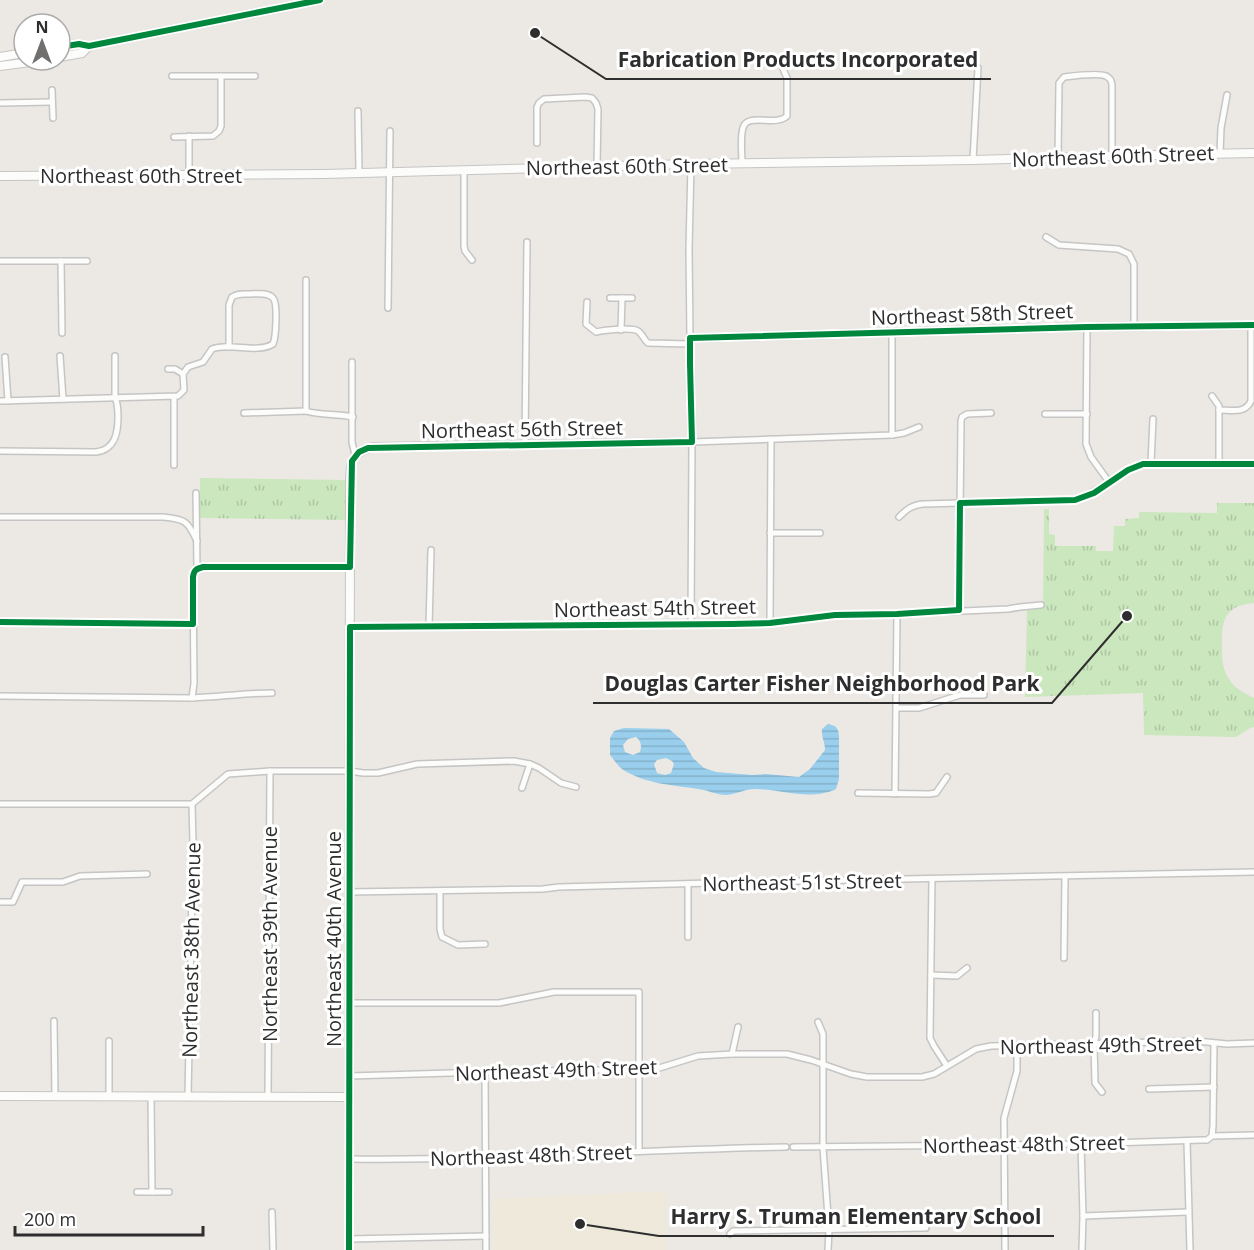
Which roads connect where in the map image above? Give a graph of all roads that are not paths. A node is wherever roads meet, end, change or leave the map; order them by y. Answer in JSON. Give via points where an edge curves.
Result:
{"nodes":[{"id":1,"x":320,"y":0,"type":"edge"},
{"id":2,"x":72,"y":45,"type":"edge"},
{"id":3,"x":89,"y":46,"type":"junction"},
{"id":4,"x":72,"y":55,"type":"edge"},
{"id":5,"x":780,"y":62,"type":"dead end"},
{"id":6,"x":978,"y":68,"type":"dead end"},
{"id":7,"x":172,"y":76,"type":"dead end"},
{"id":8,"x":221,"y":76,"type":"junction"},
{"id":9,"x":255,"y":76,"type":"dead end"},
{"id":10,"x":52,"y":90,"type":"dead end"},
{"id":11,"x":1227,"y":95,"type":"dead end"},
{"id":12,"x":52,"y":102,"type":"junction"},
{"id":13,"x":0,"y":103,"type":"edge"},
{"id":14,"x":358,"y":111,"type":"dead end"},
{"id":15,"x":53,"y":118,"type":"dead end"},
{"id":16,"x":390,"y":131,"type":"dead end"},
{"id":17,"x":174,"y":136,"type":"dead end"},
{"id":18,"x":189,"y":136,"type":"junction"},
{"id":19,"x":537,"y":143,"type":"dead end"},
{"id":20,"x":1220,"y":153,"type":"junction"},
{"id":21,"x":1254,"y":153,"type":"edge"},
{"id":22,"x":1112,"y":156,"type":"junction"},
{"id":23,"x":1058,"y":157,"type":"junction"},
{"id":24,"x":974,"y":160,"type":"junction"},
{"id":25,"x":742,"y":163,"type":"junction"},
{"id":26,"x":691,"y":164,"type":"junction"},
{"id":27,"x":597,"y":166,"type":"junction"},
{"id":28,"x":464,"y":170,"type":"junction"},
{"id":29,"x":389,"y":172,"type":"junction"},
{"id":30,"x":359,"y":173,"type":"junction"},
{"id":31,"x":189,"y":175,"type":"junction"},
{"id":32,"x":0,"y":176,"type":"edge"},
{"id":33,"x":1046,"y":237,"type":"dead end"},
{"id":34,"x":527,"y":242,"type":"dead end"},
{"id":35,"x":472,"y":260,"type":"dead end"},
{"id":36,"x":0,"y":261,"type":"edge"},
{"id":37,"x":61,"y":261,"type":"junction"},
{"id":38,"x":87,"y":261,"type":"dead end"},
{"id":39,"x":306,"y":280,"type":"dead end"},
{"id":40,"x":610,"y":298,"type":"dead end"},
{"id":41,"x":622,"y":298,"type":"junction"},
{"id":42,"x":632,"y":298,"type":"dead end"},
{"id":43,"x":586,"y":302,"type":"dead end"},
{"id":44,"x":388,"y":308,"type":"dead end"},
{"id":45,"x":1253,"y":325,"type":"edge"},
{"id":46,"x":1134,"y":326,"type":"junction"},
{"id":47,"x":1087,"y":327,"type":"junction"},
{"id":48,"x":621,"y":330,"type":"junction"},
{"id":49,"x":62,"y":333,"type":"dead end"},
{"id":50,"x":892,"y":333,"type":"junction"},
{"id":51,"x":690,"y":341,"type":"junction"},
{"id":52,"x":229,"y":346,"type":"junction"},
{"id":53,"x":60,"y":356,"type":"dead end"},
{"id":54,"x":115,"y":356,"type":"dead end"},
{"id":55,"x":5,"y":357,"type":"dead end"},
{"id":56,"x":352,"y":362,"type":"dead end"},
{"id":57,"x":168,"y":369,"type":"dead end"},
{"id":58,"x":183,"y":374,"type":"junction"},
{"id":59,"x":1212,"y":396,"type":"dead end"},
{"id":60,"x":116,"y":397,"type":"junction"},
{"id":61,"x":174,"y":397,"type":"junction"},
{"id":62,"x":63,"y":399,"type":"junction"},
{"id":63,"x":0,"y":401,"type":"edge"},
{"id":64,"x":8,"y":401,"type":"junction"},
{"id":65,"x":1219,"y":410,"type":"junction"},
{"id":66,"x":306,"y":411,"type":"junction"},
{"id":67,"x":244,"y":413,"type":"dead end"},
{"id":68,"x":991,"y":413,"type":"dead end"},
{"id":69,"x":1045,"y":414,"type":"dead end"},
{"id":70,"x":1087,"y":414,"type":"junction"},
{"id":71,"x":353,"y":417,"type":"junction"},
{"id":72,"x":1153,"y":419,"type":"dead end"},
{"id":73,"x":920,"y":427,"type":"dead end"},
{"id":74,"x":892,"y":435,"type":"junction"},
{"id":75,"x":771,"y":439,"type":"junction"},
{"id":76,"x":692,"y":442,"type":"junction"},
{"id":77,"x":525,"y":445,"type":"junction"},
{"id":78,"x":0,"y":451,"type":"edge"},
{"id":79,"x":355,"y":455,"type":"junction"},
{"id":80,"x":1151,"y":463,"type":"junction"},
{"id":81,"x":1219,"y":464,"type":"junction"},
{"id":82,"x":1254,"y":464,"type":"edge"},
{"id":83,"x":174,"y":465,"type":"dead end"},
{"id":84,"x":1109,"y":482,"type":"junction"},
{"id":85,"x":195,"y":493,"type":"dead end"},
{"id":86,"x":960,"y":503,"type":"junction"},
{"id":87,"x":0,"y":517,"type":"edge"},
{"id":88,"x":899,"y":517,"type":"dead end"},
{"id":89,"x":770,"y":533,"type":"junction"},
{"id":90,"x":820,"y":533,"type":"dead end"},
{"id":91,"x":197,"y":541,"type":"junction"},
{"id":92,"x":431,"y":550,"type":"dead end"},
{"id":93,"x":350,"y":567,"type":"junction"},
{"id":94,"x":197,"y":569,"type":"junction"},
{"id":95,"x":1041,"y":605,"type":"dead end"},
{"id":96,"x":960,"y":610,"type":"junction"},
{"id":97,"x":897,"y":614,"type":"junction"},
{"id":98,"x":0,"y":622,"type":"edge"},
{"id":99,"x":770,"y":623,"type":"junction"},
{"id":100,"x":194,"y":624,"type":"junction"},
{"id":101,"x":691,"y":624,"type":"junction"},
{"id":102,"x":350,"y":627,"type":"junction"},
{"id":103,"x":429,"y":627,"type":"junction"},
{"id":104,"x":272,"y":693,"type":"dead end"},
{"id":105,"x":984,"y":695,"type":"dead end"},
{"id":106,"x":0,"y":696,"type":"edge"},
{"id":107,"x":192,"y":698,"type":"junction"},
{"id":108,"x":896,"y":708,"type":"junction"},
{"id":109,"x":530,"y":764,"type":"junction"},
{"id":110,"x":270,"y":771,"type":"junction"},
{"id":111,"x":350,"y":771,"type":"junction"},
{"id":112,"x":947,"y":777,"type":"dead end"},
{"id":113,"x":522,"y":788,"type":"dead end"},
{"id":114,"x":576,"y":788,"type":"dead end"},
{"id":115,"x":858,"y":793,"type":"dead end"},
{"id":116,"x":895,"y":794,"type":"junction"},
{"id":117,"x":0,"y":804,"type":"edge"},
{"id":118,"x":192,"y":804,"type":"junction"},
{"id":119,"x":1254,"y":873,"type":"edge"},
{"id":120,"x":147,"y":874,"type":"dead end"},
{"id":121,"x":1065,"y":877,"type":"junction"},
{"id":122,"x":932,"y":879,"type":"junction"},
{"id":123,"x":688,"y":885,"type":"junction"},
{"id":124,"x":440,"y":891,"type":"junction"},
{"id":125,"x":349,"y":892,"type":"junction"},
{"id":126,"x":0,"y":902,"type":"edge"},
{"id":127,"x":688,"y":937,"type":"dead end"},
{"id":128,"x":485,"y":944,"type":"dead end"},
{"id":129,"x":1064,"y":958,"type":"dead end"},
{"id":130,"x":967,"y":968,"type":"dead end"},
{"id":131,"x":931,"y":975,"type":"junction"},
{"id":132,"x":349,"y":1003,"type":"junction"},
{"id":133,"x":1096,"y":1012,"type":"dead end"},
{"id":134,"x":54,"y":1021,"type":"dead end"},
{"id":135,"x":818,"y":1022,"type":"dead end"},
{"id":136,"x":738,"y":1027,"type":"dead end"},
{"id":137,"x":109,"y":1041,"type":"dead end"},
{"id":138,"x":1254,"y":1043,"type":"edge"},
{"id":139,"x":1094,"y":1044,"type":"junction"},
{"id":140,"x":1214,"y":1044,"type":"junction"},
{"id":141,"x":1017,"y":1045,"type":"junction"},
{"id":142,"x":732,"y":1054,"type":"junction"},
{"id":143,"x":824,"y":1064,"type":"junction"},
{"id":144,"x":947,"y":1066,"type":"junction"},
{"id":145,"x":640,"y":1070,"type":"junction"},
{"id":146,"x":486,"y":1072,"type":"junction"},
{"id":147,"x":349,"y":1076,"type":"junction"},
{"id":148,"x":1214,"y":1087,"type":"junction"},
{"id":149,"x":1149,"y":1089,"type":"dead end"},
{"id":150,"x":1102,"y":1092,"type":"dead end"},
{"id":151,"x":0,"y":1096,"type":"edge"},
{"id":152,"x":55,"y":1096,"type":"junction"},
{"id":153,"x":109,"y":1096,"type":"junction"},
{"id":154,"x":151,"y":1096,"type":"junction"},
{"id":155,"x":188,"y":1096,"type":"junction"},
{"id":156,"x":268,"y":1097,"type":"junction"},
{"id":157,"x":349,"y":1097,"type":"junction"},
{"id":158,"x":1254,"y":1135,"type":"edge"},
{"id":159,"x":1212,"y":1136,"type":"junction"},
{"id":160,"x":1187,"y":1141,"type":"junction"},
{"id":161,"x":1081,"y":1144,"type":"junction"},
{"id":162,"x":1004,"y":1145,"type":"junction"},
{"id":163,"x":786,"y":1147,"type":"dead end"},
{"id":164,"x":793,"y":1147,"type":"dead end"},
{"id":165,"x":824,"y":1148,"type":"junction"},
{"id":166,"x":639,"y":1151,"type":"junction"},
{"id":167,"x":485,"y":1158,"type":"junction"},
{"id":168,"x":349,"y":1159,"type":"junction"},
{"id":169,"x":137,"y":1192,"type":"dead end"},
{"id":170,"x":152,"y":1192,"type":"junction"},
{"id":171,"x":169,"y":1192,"type":"dead end"},
{"id":172,"x":272,"y":1212,"type":"dead end"},
{"id":173,"x":1188,"y":1212,"type":"junction"},
{"id":174,"x":1083,"y":1216,"type":"junction"},
{"id":175,"x":926,"y":1228,"type":"dead end"},
{"id":176,"x":829,"y":1230,"type":"junction"},
{"id":177,"x":730,"y":1234,"type":"dead end"},
{"id":178,"x":486,"y":1236,"type":"junction"},
{"id":179,"x":349,"y":1239,"type":"junction"},
{"id":180,"x":273,"y":1250,"type":"edge"},
{"id":181,"x":349,"y":1250,"type":"edge"},
{"id":182,"x":486,"y":1250,"type":"edge"},
{"id":183,"x":828,"y":1250,"type":"edge"},
{"id":184,"x":1005,"y":1250,"type":"edge"},
{"id":185,"x":1082,"y":1250,"type":"edge"},
{"id":186,"x":1190,"y":1250,"type":"edge"}],
"edges":[{"from":1,"to":3,"type":"street"},
{"from":2,"to":3,"type":"street"},
{"from":3,"to":4,"type":"street"},
{"from":5,"to":25,"type":"street","via":[[787,78],[787,116],[745,124]]},
{"from":6,"to":24,"type":"street"},
{"from":7,"to":8,"type":"street"},
{"from":8,"to":9,"type":"street"},
{"from":8,"to":18,"type":"street","via":[[219,131],[213,136]]},
{"from":10,"to":12,"type":"street"},
{"from":11,"to":20,"type":"street"},
{"from":12,"to":13,"type":"street"},
{"from":12,"to":15,"type":"street"},
{"from":14,"to":30,"type":"street"},
{"from":16,"to":29,"type":"street"},
{"from":17,"to":18,"type":"street"},
{"from":18,"to":31,"type":"street"},
{"from":19,"to":27,"type":"street","via":[[537,107],[541,100],[594,100],[598,109]]},
{"from":20,"to":21,"type":"street","name":"Northeast 60th Street"},
{"from":20,"to":22,"type":"street","name":"Northeast 60th Street"},
{"from":22,"to":23,"type":"street","name":"Northeast 60th Street"},
{"from":22,"to":23,"type":"street","via":[[1112,85],[1102,75],[1067,76],[1060,80]]},
{"from":23,"to":24,"type":"street","name":"Northeast 60th Street"},
{"from":24,"to":25,"type":"street","name":"Northeast 60th Street"},
{"from":25,"to":26,"type":"street","name":"Northeast 60th Street"},
{"from":26,"to":27,"type":"street","name":"Northeast 60th Street"},
{"from":26,"to":51,"type":"street"},
{"from":27,"to":28,"type":"street","name":"Northeast 60th Street"},
{"from":28,"to":29,"type":"street","name":"Northeast 60th Street"},
{"from":28,"to":35,"type":"street","via":[[464,246]]},
{"from":29,"to":30,"type":"street","name":"Northeast 60th Street"},
{"from":29,"to":44,"type":"street"},
{"from":30,"to":31,"type":"street","name":"Northeast 60th Street"},
{"from":31,"to":32,"type":"street","name":"Northeast 60th Street"},
{"from":33,"to":46,"type":"street","via":[[1059,245],[1118,249],[1129,254],[1134,264]]},
{"from":34,"to":77,"type":"street"},
{"from":36,"to":37,"type":"street"},
{"from":37,"to":38,"type":"street"},
{"from":37,"to":49,"type":"street"},
{"from":39,"to":66,"type":"street"},
{"from":40,"to":41,"type":"street"},
{"from":41,"to":42,"type":"street"},
{"from":41,"to":48,"type":"street"},
{"from":43,"to":48,"type":"street","via":[[586,324],[596,332]]},
{"from":45,"to":46,"type":"street","name":"Northeast 58th Street"},
{"from":45,"to":65,"type":"street","via":[[1251,401],[1243,410]]},
{"from":46,"to":47,"type":"street","name":"Northeast 58th Street"},
{"from":47,"to":50,"type":"street","name":"Northeast 58th Street"},
{"from":47,"to":70,"type":"street"},
{"from":48,"to":51,"type":"street","via":[[637,330],[645,342],[652,344]]},
{"from":50,"to":51,"type":"street","name":"Northeast 58th Street"},
{"from":50,"to":74,"type":"street"},
{"from":51,"to":76,"type":"street"},
{"from":52,"to":52,"type":"street","via":[[265,348],[273,344],[276,306],[272,297],[232,297]]},
{"from":52,"to":58,"type":"street","via":[[212,349],[203,362],[188,367]]},
{"from":53,"to":62,"type":"street"},
{"from":54,"to":60,"type":"street"},
{"from":55,"to":64,"type":"street"},
{"from":56,"to":71,"type":"street","name":"Northeast 40th Avenue"},
{"from":57,"to":58,"type":"street"},
{"from":58,"to":61,"type":"street","via":[[184,390]]},
{"from":59,"to":65,"type":"street"},
{"from":60,"to":61,"type":"street"},
{"from":60,"to":62,"type":"street"},
{"from":60,"to":78,"type":"street","via":[[117,436],[102,452]]},
{"from":61,"to":83,"type":"street"},
{"from":62,"to":64,"type":"street"},
{"from":63,"to":64,"type":"street"},
{"from":65,"to":81,"type":"street"},
{"from":66,"to":67,"type":"street"},
{"from":66,"to":71,"type":"street"},
{"from":68,"to":86,"type":"street","via":[[962,417]]},
{"from":69,"to":70,"type":"street"},
{"from":70,"to":84,"type":"street","via":[[1087,449]]},
{"from":71,"to":79,"type":"street","name":"Northeast 40th Avenue"},
{"from":72,"to":80,"type":"street"},
{"from":73,"to":74,"type":"street","name":"Northeast 56th Street"},
{"from":74,"to":75,"type":"street","name":"Northeast 56th Street"},
{"from":75,"to":76,"type":"street","name":"Northeast 56th Street"},
{"from":75,"to":89,"type":"street"},
{"from":76,"to":77,"type":"street","name":"Northeast 56th Street"},
{"from":76,"to":101,"type":"street"},
{"from":77,"to":79,"type":"street","name":"Northeast 56th Street","via":[[374,447]]},
{"from":79,"to":93,"type":"street","name":"Northeast 40th Avenue","via":[[351,468]]},
{"from":80,"to":81,"type":"street"},
{"from":80,"to":84,"type":"street","via":[[1134,466]]},
{"from":81,"to":82,"type":"street"},
{"from":84,"to":86,"type":"street","via":[[1075,500]]},
{"from":85,"to":91,"type":"street"},
{"from":86,"to":88,"type":"street","via":[[914,505]]},
{"from":86,"to":96,"type":"street"},
{"from":87,"to":91,"type":"street","via":[[176,518],[191,527]]},
{"from":89,"to":90,"type":"street"},
{"from":89,"to":99,"type":"street"},
{"from":91,"to":94,"type":"street"},
{"from":92,"to":103,"type":"street"},
{"from":93,"to":94,"type":"street"},
{"from":93,"to":102,"type":"street","name":"Northeast 40th Avenue"},
{"from":94,"to":100,"type":"street","via":[[193,578]]},
{"from":95,"to":96,"type":"street","name":"Northeast 54th Street"},
{"from":96,"to":97,"type":"street","name":"Northeast 54th Street"},
{"from":97,"to":99,"type":"street","name":"Northeast 54th Street","via":[[835,615]]},
{"from":97,"to":108,"type":"street"},
{"from":98,"to":100,"type":"street"},
{"from":99,"to":101,"type":"street","name":"Northeast 54th Street"},
{"from":100,"to":107,"type":"street"},
{"from":101,"to":103,"type":"street","name":"Northeast 54th Street"},
{"from":102,"to":103,"type":"street","name":"Northeast 54th Street"},
{"from":102,"to":111,"type":"street","name":"Northeast 40th Avenue"},
{"from":104,"to":107,"type":"street"},
{"from":105,"to":108,"type":"street","via":[[960,695],[919,708]]},
{"from":106,"to":107,"type":"street"},
{"from":108,"to":116,"type":"street"},
{"from":109,"to":111,"type":"street","via":[[417,764],[378,773]]},
{"from":109,"to":113,"type":"street"},
{"from":109,"to":114,"type":"street"},
{"from":110,"to":111,"type":"street"},
{"from":110,"to":118,"type":"street","via":[[228,774]]},
{"from":110,"to":156,"type":"street","name":"Northeast 39th Avenue"},
{"from":111,"to":125,"type":"street","name":"Northeast 40th Avenue"},
{"from":112,"to":116,"type":"street","via":[[936,793]]},
{"from":115,"to":116,"type":"street"},
{"from":117,"to":118,"type":"street"},
{"from":118,"to":155,"type":"street","name":"Northeast 38th Avenue"},
{"from":119,"to":121,"type":"street","name":"Northeast 51st Street"},
{"from":120,"to":126,"type":"street","via":[[22,882],[13,902]]},
{"from":121,"to":122,"type":"street","name":"Northeast 51st Street"},
{"from":121,"to":129,"type":"street"},
{"from":122,"to":123,"type":"street","name":"Northeast 51st Street"},
{"from":122,"to":131,"type":"street"},
{"from":123,"to":124,"type":"street","name":"Northeast 51st Street"},
{"from":123,"to":127,"type":"street"},
{"from":124,"to":125,"type":"street","name":"Northeast 51st Street"},
{"from":124,"to":128,"type":"street","via":[[442,937],[458,945]]},
{"from":125,"to":132,"type":"street","name":"Northeast 40th Avenue"},
{"from":130,"to":131,"type":"street","via":[[957,976]]},
{"from":131,"to":144,"type":"street","via":[[930,1038]]},
{"from":132,"to":145,"type":"street","via":[[499,1003],[554,992],[639,992]]},
{"from":132,"to":147,"type":"street","name":"Northeast 40th Avenue"},
{"from":133,"to":139,"type":"street"},
{"from":134,"to":152,"type":"street"},
{"from":135,"to":143,"type":"street","via":[[823,1034]]},
{"from":136,"to":142,"type":"street"},
{"from":137,"to":153,"type":"street"},
{"from":138,"to":140,"type":"street","name":"Northeast 49th Street"},
{"from":139,"to":140,"type":"street","name":"Northeast 49th Street"},
{"from":139,"to":141,"type":"street","name":"Northeast 49th Street"},
{"from":139,"to":150,"type":"street","via":[[1095,1083]]},
{"from":140,"to":148,"type":"street"},
{"from":141,"to":144,"type":"street","name":"Northeast 49th Street","via":[[976,1049]]},
{"from":141,"to":162,"type":"street","via":[[1017,1071],[1004,1118]]},
{"from":142,"to":143,"type":"street","name":"Northeast 49th Street","via":[[788,1054]]},
{"from":142,"to":145,"type":"street","name":"Northeast 49th Street","via":[[698,1056]]},
{"from":143,"to":144,"type":"street","name":"Northeast 49th Street","via":[[867,1077],[922,1077]]},
{"from":143,"to":165,"type":"street"},
{"from":145,"to":146,"type":"street","name":"Northeast 49th Street"},
{"from":145,"to":166,"type":"street"},
{"from":146,"to":147,"type":"street","name":"Northeast 49th Street"},
{"from":146,"to":167,"type":"street"},
{"from":147,"to":157,"type":"street","name":"Northeast 40th Avenue"},
{"from":148,"to":149,"type":"street"},
{"from":148,"to":159,"type":"street"},
{"from":151,"to":152,"type":"street"},
{"from":152,"to":153,"type":"street"},
{"from":153,"to":154,"type":"street"},
{"from":154,"to":155,"type":"street"},
{"from":154,"to":170,"type":"street"},
{"from":155,"to":156,"type":"street"},
{"from":156,"to":157,"type":"street"},
{"from":157,"to":168,"type":"street","name":"Northeast 40th Avenue"},
{"from":158,"to":159,"type":"street","name":"Northeast 48th Street"},
{"from":159,"to":160,"type":"street","name":"Northeast 48th Street"},
{"from":160,"to":161,"type":"street","name":"Northeast 48th Street"},
{"from":160,"to":173,"type":"street"},
{"from":161,"to":162,"type":"street","name":"Northeast 48th Street"},
{"from":161,"to":174,"type":"street"},
{"from":162,"to":165,"type":"street","name":"Northeast 48th Street"},
{"from":162,"to":184,"type":"street"},
{"from":163,"to":166,"type":"street","name":"Northeast 48th Street"},
{"from":164,"to":165,"type":"street","name":"Northeast 48th Street"},
{"from":165,"to":176,"type":"street"},
{"from":166,"to":167,"type":"street","name":"Northeast 48th Street"},
{"from":167,"to":168,"type":"street","name":"Northeast 48th Street"},
{"from":167,"to":178,"type":"street"},
{"from":168,"to":179,"type":"street","name":"Northeast 40th Avenue"},
{"from":169,"to":170,"type":"street"},
{"from":170,"to":171,"type":"street"},
{"from":172,"to":180,"type":"street"},
{"from":173,"to":174,"type":"street"},
{"from":173,"to":186,"type":"street"},
{"from":174,"to":185,"type":"street"},
{"from":175,"to":176,"type":"street"},
{"from":176,"to":177,"type":"street"},
{"from":176,"to":183,"type":"street"},
{"from":178,"to":179,"type":"street"},
{"from":178,"to":182,"type":"street"},
{"from":179,"to":181,"type":"street","name":"Northeast 40th Avenue"}]}
